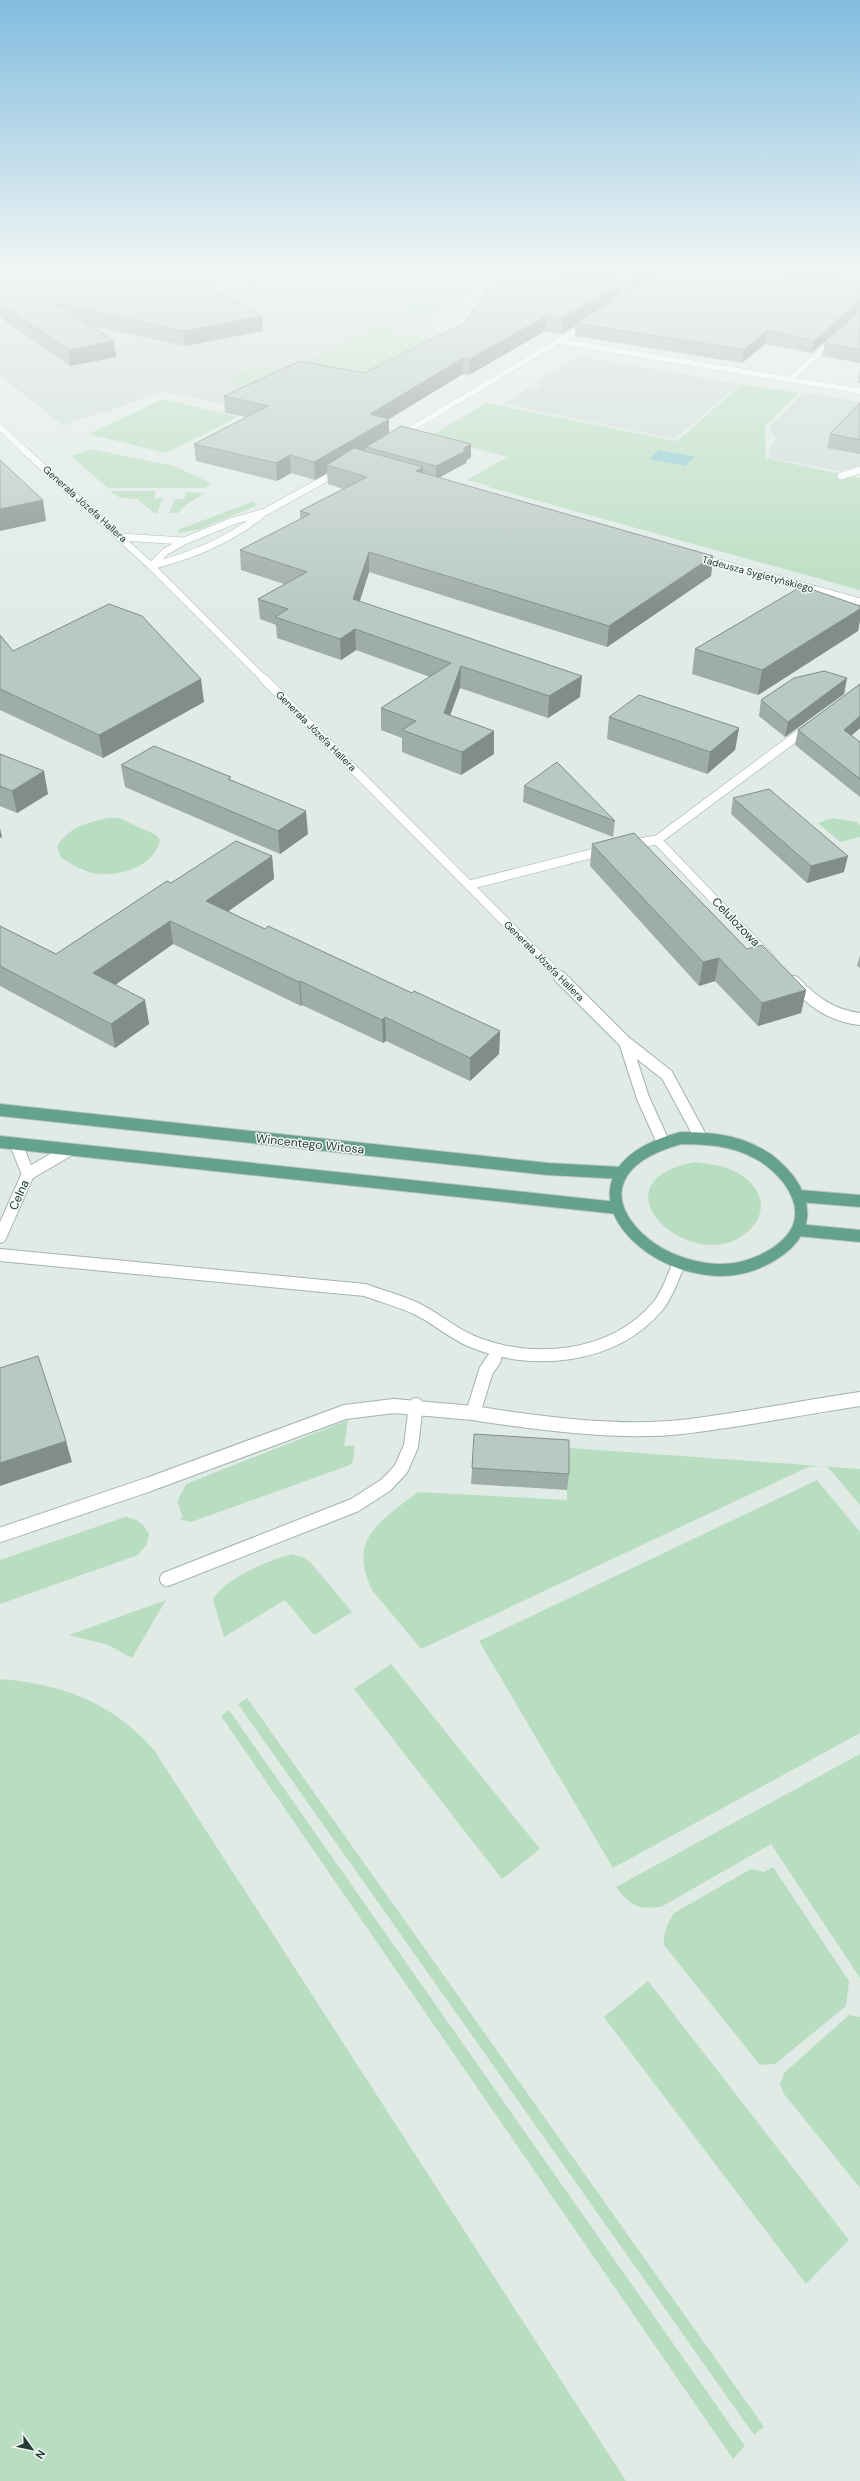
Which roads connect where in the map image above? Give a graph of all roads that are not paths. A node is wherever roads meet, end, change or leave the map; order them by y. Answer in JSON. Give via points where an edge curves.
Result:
{"nodes":[{"id":1,"x":486,"y":384,"type":"edge"},
{"id":2,"x":811,"y":384,"type":"edge"},
{"id":3,"x":860,"y":392,"type":"edge"},
{"id":4,"x":0,"y":427,"type":"edge"},
{"id":5,"x":394,"y":439,"type":"edge"},
{"id":6,"x":345,"y":468,"type":"edge"},
{"id":7,"x":860,"y":470,"type":"edge"},
{"id":8,"x":841,"y":476,"type":"dead end"},
{"id":9,"x":265,"y":512,"type":"junction"},
{"id":10,"x":121,"y":537,"type":"junction"},
{"id":11,"x":184,"y":541,"type":"junction"},
{"id":12,"x":689,"y":555,"type":"edge"},
{"id":13,"x":151,"y":566,"type":"junction"},
{"id":14,"x":860,"y":602,"type":"edge"},
{"id":15,"x":817,"y":721,"type":"edge"},
{"id":16,"x":656,"y":840,"type":"junction"},
{"id":17,"x":469,"y":885,"type":"junction"},
{"id":18,"x":775,"y":963,"type":"edge"},
{"id":19,"x":786,"y":974,"type":"edge"},
{"id":20,"x":860,"y":1019,"type":"edge"},
{"id":21,"x":625,"y":1042,"type":"junction"},
{"id":22,"x":0,"y":1110,"type":"edge"},
{"id":23,"x":701,"y":1138,"type":"junction"},
{"id":24,"x":0,"y":1142,"type":"edge"},
{"id":25,"x":663,"y":1142,"type":"junction"},
{"id":26,"x":16,"y":1144,"type":"junction"},
{"id":27,"x":69,"y":1150,"type":"junction"},
{"id":28,"x":621,"y":1173,"type":"junction"},
{"id":29,"x":28,"y":1174,"type":"junction"},
{"id":30,"x":799,"y":1196,"type":"junction"},
{"id":31,"x":860,"y":1201,"type":"edge"},
{"id":32,"x":617,"y":1208,"type":"junction"},
{"id":33,"x":798,"y":1230,"type":"junction"},
{"id":34,"x":860,"y":1236,"type":"edge"},
{"id":35,"x":0,"y":1238,"type":"edge"},
{"id":36,"x":0,"y":1255,"type":"edge"},
{"id":37,"x":679,"y":1263,"type":"junction"},
{"id":38,"x":499,"y":1350,"type":"junction"},
{"id":39,"x":860,"y":1399,"type":"edge"},
{"id":40,"x":416,"y":1405,"type":"junction"},
{"id":41,"x":473,"y":1413,"type":"junction"},
{"id":42,"x":0,"y":1534,"type":"edge"},
{"id":43,"x":167,"y":1579,"type":"dead end"}],
"edges":[{"from":1,"to":5,"type":"street"},
{"from":2,"to":3,"type":"street"},
{"from":4,"to":10,"type":"street","name":"Generała Józefa Hallera"},
{"from":6,"to":9,"type":"street"},
{"from":7,"to":8,"type":"street"},
{"from":9,"to":11,"type":"street","via":[[233,521]]},
{"from":9,"to":13,"type":"street","via":[[247,527],[205,551]]},
{"from":10,"to":11,"type":"street"},
{"from":10,"to":13,"type":"street","name":"Generała Józefa Hallera"},
{"from":11,"to":13,"type":"street","via":[[165,552]]},
{"from":12,"to":14,"type":"street","name":"Tadeusza Sygietyńskiego"},
{"from":13,"to":17,"type":"street","name":"Generała Józefa Hallera"},
{"from":15,"to":16,"type":"street"},
{"from":16,"to":17,"type":"street"},
{"from":16,"to":18,"type":"street","name":"Celulozowa"},
{"from":17,"to":21,"type":"street","name":"Generała Józefa Hallera"},
{"from":19,"to":20,"type":"street","via":[[826,1011]]},
{"from":21,"to":23,"type":"street","name":"Generała Józefa Hallera","via":[[667,1075]]},
{"from":21,"to":25,"type":"street","name":"Generała Józefa Hallera","via":[[643,1098]]},
{"from":22,"to":28,"type":"main road","name":"Wincentego Witosa","via":[[540,1168]]},
{"from":23,"to":25,"type":"main road"},
{"from":23,"to":30,"type":"main road","via":[[733,1142],[762,1155],[785,1174]]},
{"from":24,"to":26,"type":"main road"},
{"from":25,"to":28,"type":"main road","via":[[638,1155]]},
{"from":26,"to":27,"type":"main road"},
{"from":26,"to":29,"type":"street","name":"Celna"},
{"from":27,"to":29,"type":"street","name":"Celna"},
{"from":27,"to":32,"type":"main road"},
{"from":28,"to":32,"type":"main road","via":[[616,1190]]},
{"from":29,"to":35,"type":"street","name":"Celna"},
{"from":30,"to":31,"type":"main road"},
{"from":30,"to":33,"type":"main road","via":[[802,1214]]},
{"from":32,"to":37,"type":"main road","via":[[629,1230],[650,1249]]},
{"from":33,"to":34,"type":"main road"},
{"from":33,"to":37,"type":"main road","via":[[785,1248],[758,1263],[738,1268],[709,1269]]},
{"from":36,"to":38,"type":"street","via":[[364,1290],[413,1307],[471,1341]]},
{"from":37,"to":38,"type":"street","via":[[658,1306],[643,1322],[612,1342],[546,1357]]},
{"from":38,"to":41,"type":"street","via":[[486,1371]]},
{"from":39,"to":41,"type":"street","via":[[680,1427],[630,1429],[516,1420]]},
{"from":40,"to":41,"type":"street"},
{"from":40,"to":42,"type":"street","via":[[372,1406],[345,1412],[150,1484]]},
{"from":40,"to":43,"type":"street","via":[[411,1446],[401,1468],[386,1485],[355,1505]]}]}
